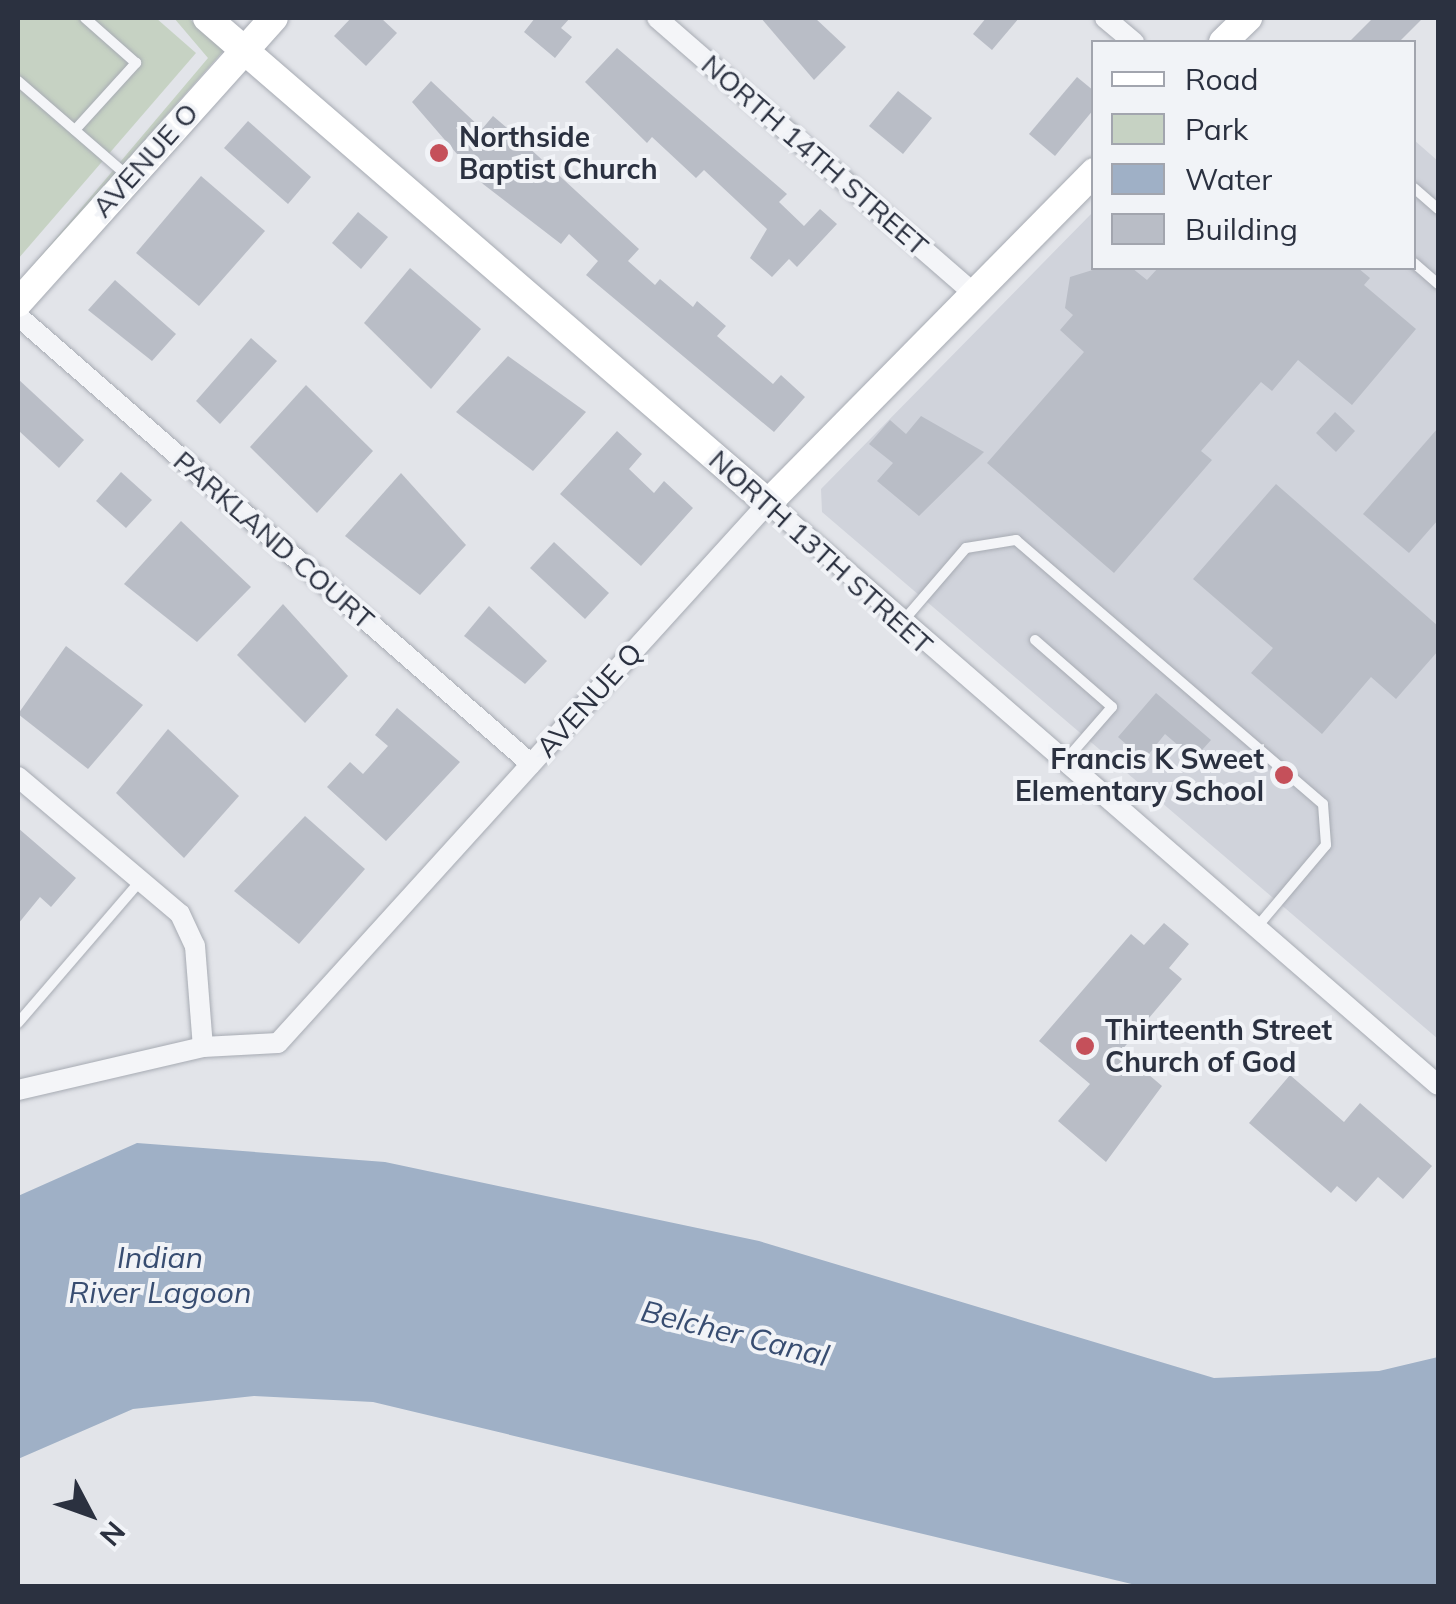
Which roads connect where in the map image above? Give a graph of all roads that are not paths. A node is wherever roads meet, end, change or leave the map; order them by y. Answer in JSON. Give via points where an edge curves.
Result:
{"nodes":[{"id":1,"x":85,"y":18,"type":"edge"},
{"id":2,"x":206,"y":18,"type":"edge"},
{"id":3,"x":274,"y":18,"type":"edge"},
{"id":4,"x":657,"y":18,"type":"edge"},
{"id":5,"x":1105,"y":18,"type":"edge"},
{"id":6,"x":1132,"y":40,"type":"edge"},
{"id":7,"x":244,"y":49,"type":"junction"},
{"id":8,"x":18,"y":80,"type":"edge"},
{"id":9,"x":75,"y":130,"type":"junction"},
{"id":10,"x":1091,"y":175,"type":"edge"},
{"id":11,"x":129,"y":178,"type":"junction"},
{"id":12,"x":1416,"y":190,"type":"edge"},
{"id":13,"x":1438,"y":210,"type":"edge"},
{"id":14,"x":1416,"y":265,"type":"edge"},
{"id":15,"x":1438,"y":284,"type":"edge"},
{"id":16,"x":972,"y":292,"type":"junction"},
{"id":17,"x":18,"y":303,"type":"edge"},
{"id":18,"x":18,"y":316,"type":"edge"},
{"id":19,"x":768,"y":502,"type":"junction"},
{"id":20,"x":900,"y":624,"type":"junction"},
{"id":21,"x":1034,"y":640,"type":"dead end"},
{"id":22,"x":531,"y":764,"type":"junction"},
{"id":23,"x":1063,"y":764,"type":"junction"},
{"id":24,"x":18,"y":777,"type":"edge"},
{"id":25,"x":140,"y":881,"type":"junction"},
{"id":26,"x":1256,"y":928,"type":"junction"},
{"id":27,"x":18,"y":1023,"type":"edge"},
{"id":28,"x":202,"y":1048,"type":"junction"},
{"id":29,"x":19,"y":1084,"type":"edge"},
{"id":30,"x":1438,"y":1085,"type":"edge"}],
"edges":[{"from":1,"to":9,"type":"lane","via":[[136,62]]},
{"from":2,"to":7,"type":"street","name":"NORTH 13TH STREET"},
{"from":3,"to":7,"type":"street","name":"AVENUE O"},
{"from":4,"to":16,"type":"street","name":"NORTH 14TH STREET"},
{"from":5,"to":6,"type":"street"},
{"from":7,"to":11,"type":"street","name":"AVENUE O"},
{"from":7,"to":19,"type":"street","name":"NORTH 13TH STREET"},
{"from":8,"to":9,"type":"lane"},
{"from":9,"to":11,"type":"lane"},
{"from":10,"to":16,"type":"street","name":"AVENUE Q"},
{"from":11,"to":17,"type":"street","name":"AVENUE O"},
{"from":12,"to":13,"type":"lane"},
{"from":14,"to":15,"type":"lane"},
{"from":16,"to":19,"type":"street","name":"AVENUE Q"},
{"from":18,"to":22,"type":"street","name":"PARKLAND COURT"},
{"from":19,"to":20,"type":"street","name":"NORTH 13TH STREET"},
{"from":19,"to":22,"type":"street","name":"AVENUE Q"},
{"from":20,"to":23,"type":"street","name":"NORTH 13TH STREET"},
{"from":20,"to":26,"type":"lane","via":[[966,548],[1016,540],[1323,804],[1326,845]]},
{"from":21,"to":23,"type":"lane","via":[[1112,707]]},
{"from":22,"to":28,"type":"street","name":"AVENUE Q","via":[[296,1029],[259,1048]]},
{"from":23,"to":26,"type":"street","name":"NORTH 13TH STREET"},
{"from":24,"to":25,"type":"street"},
{"from":25,"to":27,"type":"lane"},
{"from":25,"to":28,"type":"street","via":[[180,914],[195,946]]},
{"from":26,"to":30,"type":"street","name":"NORTH 13TH STREET"},
{"from":28,"to":29,"type":"street","name":"AVENUE Q"}]}
